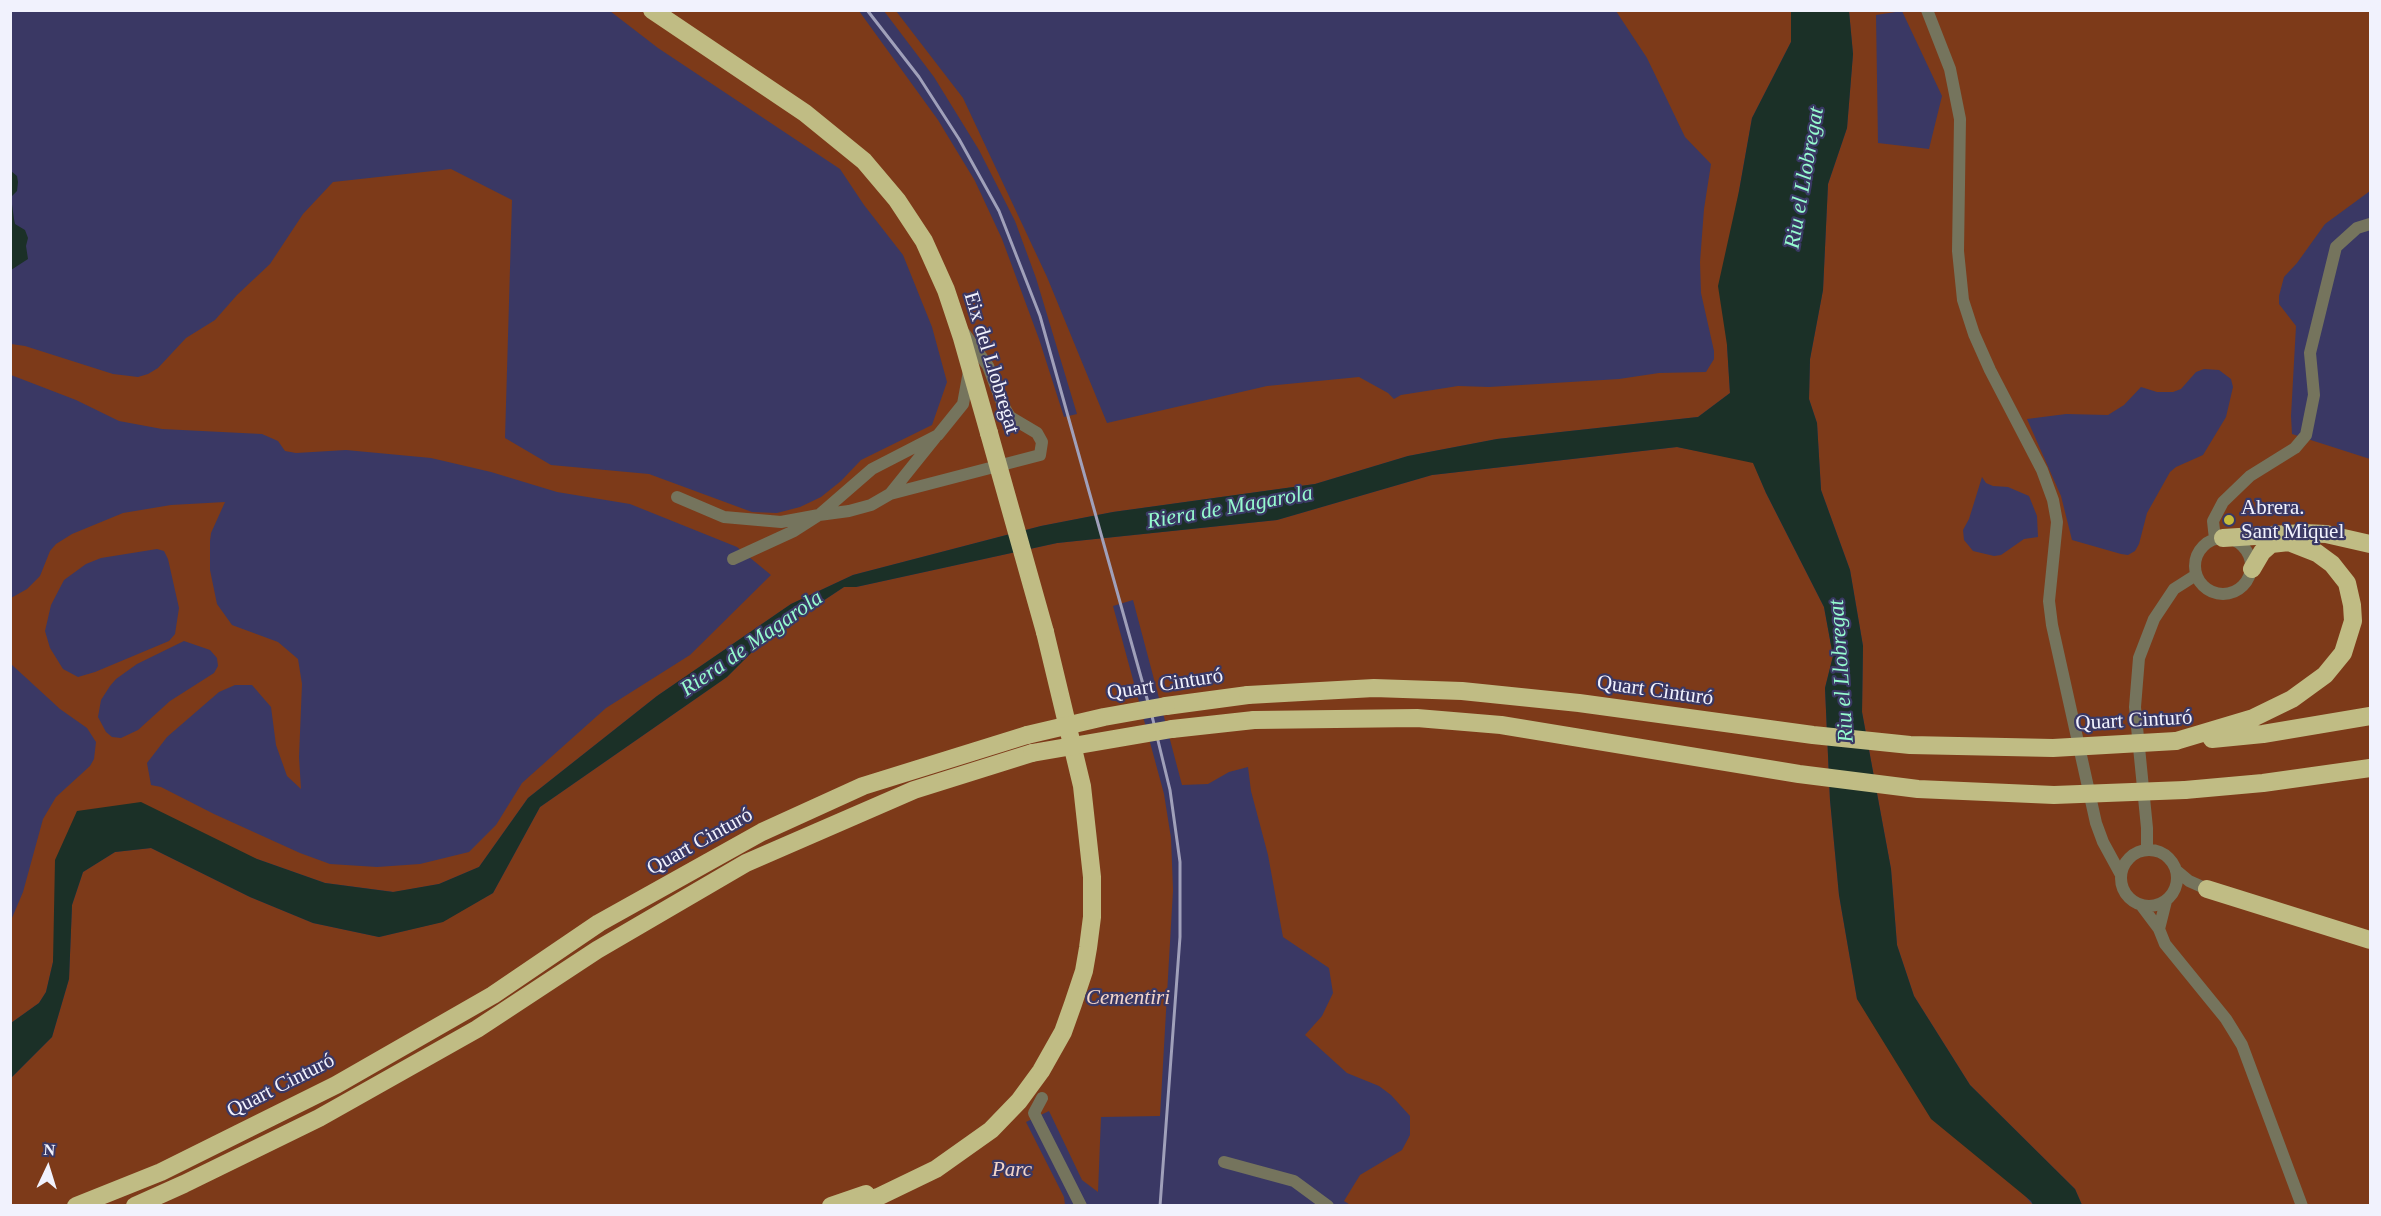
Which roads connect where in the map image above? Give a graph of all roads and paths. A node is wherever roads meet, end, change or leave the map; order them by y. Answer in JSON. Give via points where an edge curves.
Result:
{"nodes":[{"id":1,"x":652,"y":10,"type":"edge"},
{"id":2,"x":1927,"y":10,"type":"edge"},
{"id":3,"x":2370,"y":224,"type":"edge"},
{"id":4,"x":979,"y":365,"type":"junction"},
{"id":5,"x":963,"y":404,"type":"junction"},
{"id":6,"x":982,"y":406,"type":"junction"},
{"id":7,"x":938,"y":435,"type":"junction"},
{"id":8,"x":890,"y":494,"type":"junction"},
{"id":9,"x":677,"y":497,"type":"dead end"},
{"id":10,"x":819,"y":515,"type":"junction"},
{"id":11,"x":2219,"y":538,"type":"junction"},
{"id":12,"x":2370,"y":544,"type":"edge"},
{"id":13,"x":733,"y":559,"type":"dead end"},
{"id":14,"x":2252,"y":569,"type":"junction"},
{"id":15,"x":2196,"y":575,"type":"junction"},
{"id":16,"x":2370,"y":716,"type":"edge"},
{"id":17,"x":2176,"y":741,"type":"junction"},
{"id":18,"x":2370,"y":768,"type":"edge"},
{"id":19,"x":2103,"y":842,"type":"junction"},
{"id":20,"x":2147,"y":849,"type":"junction"},
{"id":21,"x":1089,"y":852,"type":"junction"},
{"id":22,"x":2129,"y":858,"type":"junction"},
{"id":23,"x":2177,"y":871,"type":"junction"},
{"id":24,"x":2121,"y":875,"type":"junction"},
{"id":25,"x":2207,"y":889,"type":"junction"},
{"id":26,"x":2170,"y":897,"type":"junction"},
{"id":27,"x":2141,"y":905,"type":"junction"},
{"id":28,"x":2158,"y":930,"type":"junction"},
{"id":29,"x":2370,"y":940,"type":"edge"},
{"id":30,"x":1042,"y":1098,"type":"dead end"},
{"id":31,"x":1224,"y":1162,"type":"dead end"},
{"id":32,"x":76,"y":1206,"type":"edge"},
{"id":33,"x":135,"y":1206,"type":"edge"},
{"id":34,"x":831,"y":1206,"type":"edge"},
{"id":35,"x":854,"y":1206,"type":"edge"},
{"id":36,"x":1081,"y":1206,"type":"edge"},
{"id":37,"x":1087,"y":1206,"type":"edge"},
{"id":38,"x":1094,"y":1206,"type":"edge"},
{"id":39,"x":1328,"y":1206,"type":"edge"},
{"id":40,"x":2302,"y":1206,"type":"edge"}],
"edges":[{"from":1,"to":4,"type":"highway","name":"Eix del Llobregat","via":[[806,113],[864,160],[924,241],[957,323]]},
{"from":2,"to":19,"type":"street","via":[[1950,69],[1960,119],[1958,251],[1963,300],[1990,370],[2042,470],[2053,500],[2057,522],[2049,601],[2090,798]]},
{"from":3,"to":11,"type":"street","via":[[2356,228],[2336,247],[2310,353],[2314,395],[2306,435],[2295,448],[2250,476],[2223,502],[2213,521]]},
{"from":4,"to":5,"type":"street"},
{"from":4,"to":6,"type":"highway","name":"Eix del Llobregat"},
{"from":4,"to":8,"type":"street","via":[[1010,417],[1037,433],[1042,442],[1040,455]]},
{"from":5,"to":6,"type":"street"},
{"from":5,"to":7,"type":"street"},
{"from":6,"to":21,"type":"highway","name":"Eix del Llobregat","bridge":true,"via":[[1045,632],[1082,786]]},
{"from":7,"to":8,"type":"street"},
{"from":7,"to":10,"type":"street","via":[[872,469]]},
{"from":8,"to":10,"type":"street","via":[[871,505]]},
{"from":9,"to":10,"type":"street","via":[[724,517],[781,522]]},
{"from":10,"to":13,"type":"street"},
{"from":11,"to":12,"type":"highway","via":[[2303,532]]},
{"from":11,"to":14,"type":"street","via":[[2247,550]]},
{"from":11,"to":15,"type":"street","via":[[2196,557]]},
{"from":14,"to":15,"type":"street","via":[[2244,586],[2227,594],[2208,590]]},
{"from":14,"to":17,"type":"highway","via":[[2271,544],[2289,542],[2332,564],[2347,583],[2352,604],[2354,621],[2343,653],[2325,675],[2292,699],[2253,718]]},
{"from":15,"to":20,"type":"street","via":[[2174,589],[2154,619],[2139,658],[2135,707]]},
{"from":16,"to":17,"type":"highway","name":"Quart Cinturó","via":[[2263,734]]},
{"from":17,"to":32,"type":"highway","name":"Quart Cinturó","bridge":true,"via":[[2053,748],[1910,745],[1579,703],[1462,691],[1374,688],[1248,694],[1104,717],[1027,735],[863,786],[762,832],[599,923],[493,994],[336,1085],[161,1172]]},
{"from":18,"to":33,"type":"highway","name":"Quart Cinturó","bridge":true,"via":[[2185,790],[2054,795],[1918,789],[1799,774],[1501,725],[1417,718],[1254,720],[1172,729],[1032,753],[914,790],[746,863],[597,950],[477,1029],[329,1112]]},
{"from":19,"to":22,"type":"street"},
{"from":19,"to":24,"type":"street"},
{"from":20,"to":22,"type":"street"},
{"from":20,"to":23,"type":"street","via":[[2169,857]]},
{"from":21,"to":34,"type":"highway","name":"Eix del Llobregat","via":[[1083,925],[1068,996],[1040,1058],[999,1110],[967,1138],[885,1186]]},
{"from":21,"to":35,"type":"highway","name":"Eix del Llobregat","via":[[1092,909],[1084,971],[1063,1032],[1041,1071],[1019,1101],[968,1149],[936,1169]]},
{"from":22,"to":24,"type":"street"},
{"from":23,"to":25,"type":"street"},
{"from":23,"to":26,"type":"street","via":[[2177,886]]},
{"from":24,"to":27,"type":"street","via":[[2123,890]]},
{"from":25,"to":26,"type":"street","via":[[2188,890]]},
{"from":25,"to":29,"type":"highway"},
{"from":26,"to":27,"type":"street","via":[[2150,906]]},
{"from":26,"to":28,"type":"street"},
{"from":27,"to":28,"type":"street"},
{"from":28,"to":40,"type":"street","via":[[2242,1045]]},
{"from":30,"to":36,"type":"street","via":[[1034,1113]]},
{"from":31,"to":39,"type":"street","via":[[1294,1181]]},
{"from":37,"to":38,"type":"street"}]}
